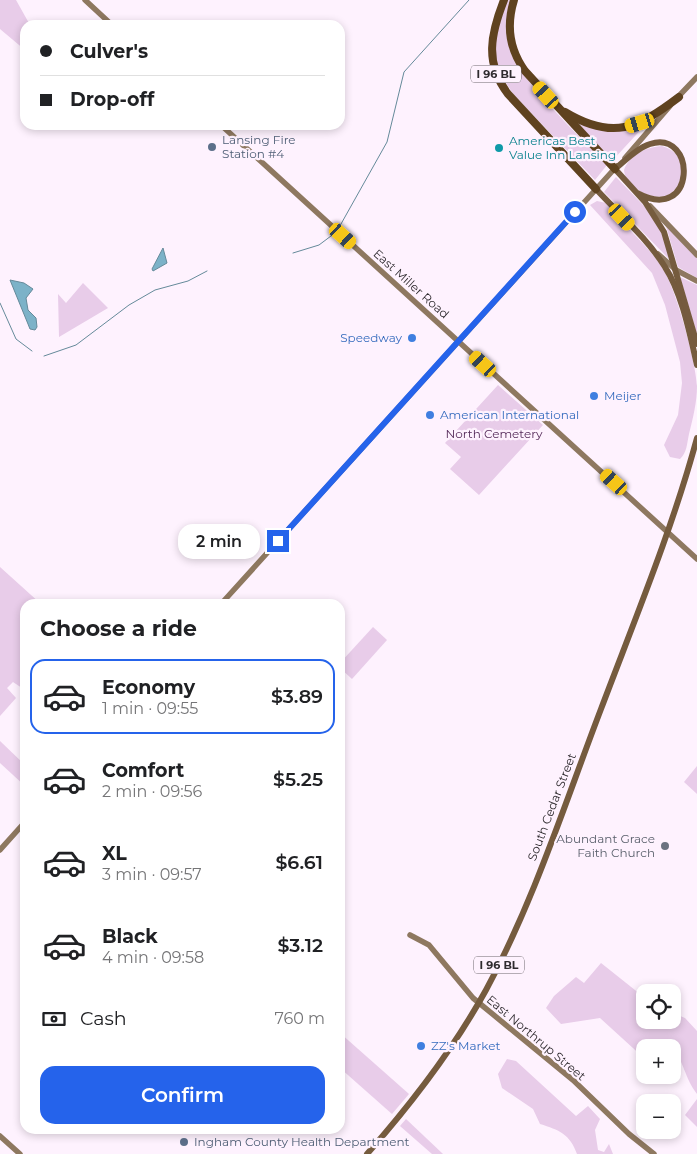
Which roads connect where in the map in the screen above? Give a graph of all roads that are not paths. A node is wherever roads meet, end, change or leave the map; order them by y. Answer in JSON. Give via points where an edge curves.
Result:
{"nodes":[{"id":1,"x":85,"y":0,"type":"edge"},
{"id":2,"x":504,"y":0,"type":"edge"},
{"id":3,"x":514,"y":0,"type":"edge"},
{"id":4,"x":107,"y":20,"type":"edge"},
{"id":5,"x":697,"y":77,"type":"edge"},
{"id":6,"x":679,"y":97,"type":"junction"},
{"id":7,"x":557,"y":107,"type":"junction"},
{"id":8,"x":227,"y":130,"type":"edge"},
{"id":9,"x":615,"y":169,"type":"junction"},
{"id":10,"x":596,"y":189,"type":"junction"},
{"id":11,"x":637,"y":193,"type":"junction"},
{"id":12,"x":645,"y":202,"type":"junction"},
{"id":13,"x":654,"y":251,"type":"junction"},
{"id":14,"x":697,"y":255,"type":"edge"},
{"id":15,"x":676,"y":270,"type":"junction"},
{"id":16,"x":697,"y":281,"type":"edge"},
{"id":17,"x":458,"y":340,"type":"junction"},
{"id":18,"x":697,"y":344,"type":"edge"},
{"id":19,"x":697,"y":365,"type":"edge"},
{"id":20,"x":697,"y":438,"type":"edge"},
{"id":21,"x":668,"y":532,"type":"junction"},
{"id":22,"x":697,"y":559,"type":"edge"},
{"id":23,"x":225,"y":599,"type":"edge"},
{"id":24,"x":20,"y":828,"type":"edge"},
{"id":25,"x":0,"y":850,"type":"edge"},
{"id":26,"x":410,"y":935,"type":"dead end"},
{"id":27,"x":478,"y":1003,"type":"junction"},
{"id":28,"x":0,"y":1136,"type":"edge"},
{"id":29,"x":20,"y":1154,"type":"edge"},
{"id":30,"x":367,"y":1154,"type":"edge"},
{"id":31,"x":654,"y":1154,"type":"edge"}],
"edges":[{"from":1,"to":4,"type":"street"},
{"from":2,"to":10,"type":"highway","number":"I 96 BL","via":[[491,43],[499,80]]},
{"from":3,"to":7,"type":"highway","number":"I 96 BL","via":[[509,32],[516,59]]},
{"from":5,"to":6,"type":"street"},
{"from":6,"to":7,"type":"highway","via":[[649,119],[616,128],[585,123]]},
{"from":6,"to":9,"type":"street"},
{"from":7,"to":9,"type":"highway","number":"I 96 BL"},
{"from":8,"to":17,"type":"street","name":"East Miller Road"},
{"from":9,"to":10,"type":"street"},
{"from":9,"to":11,"type":"main road","number":"I 96 BL"},
{"from":9,"to":11,"type":"main road","via":[[650,144],[666,144],[679,152],[686,172],[684,184],[677,193],[657,201]]},
{"from":10,"to":13,"type":"main road","number":"I 96 BL"},
{"from":10,"to":17,"type":"street"},
{"from":11,"to":12,"type":"main road","number":"I 96 BL"},
{"from":12,"to":14,"type":"street"},
{"from":12,"to":15,"type":"main road","number":"I 96 BL","via":[[664,232]]},
{"from":13,"to":15,"type":"street"},
{"from":13,"to":19,"type":"main road","number":"I 96 BL","via":[[673,282]]},
{"from":15,"to":16,"type":"street"},
{"from":15,"to":18,"type":"main road","number":"I 96 BL"},
{"from":17,"to":21,"type":"street","name":"East Miller Road"},
{"from":17,"to":23,"type":"street"},
{"from":20,"to":21,"type":"main road","name":"South Cedar Street","number":"I 96 BL"},
{"from":21,"to":22,"type":"street","name":"East Miller Road"},
{"from":21,"to":27,"type":"main road","name":"South Cedar Street","number":"I 96 BL","via":[[530,897]]},
{"from":24,"to":25,"type":"street"},
{"from":26,"to":27,"type":"street","name":"East Northrup Street","via":[[435,950]]},
{"from":27,"to":30,"type":"main road","name":"South Cedar Street","number":"I 96 BL","via":[[422,1089]]},
{"from":27,"to":31,"type":"street","name":"East Northrup Street","via":[[572,1080]]},
{"from":28,"to":29,"type":"street"}]}
